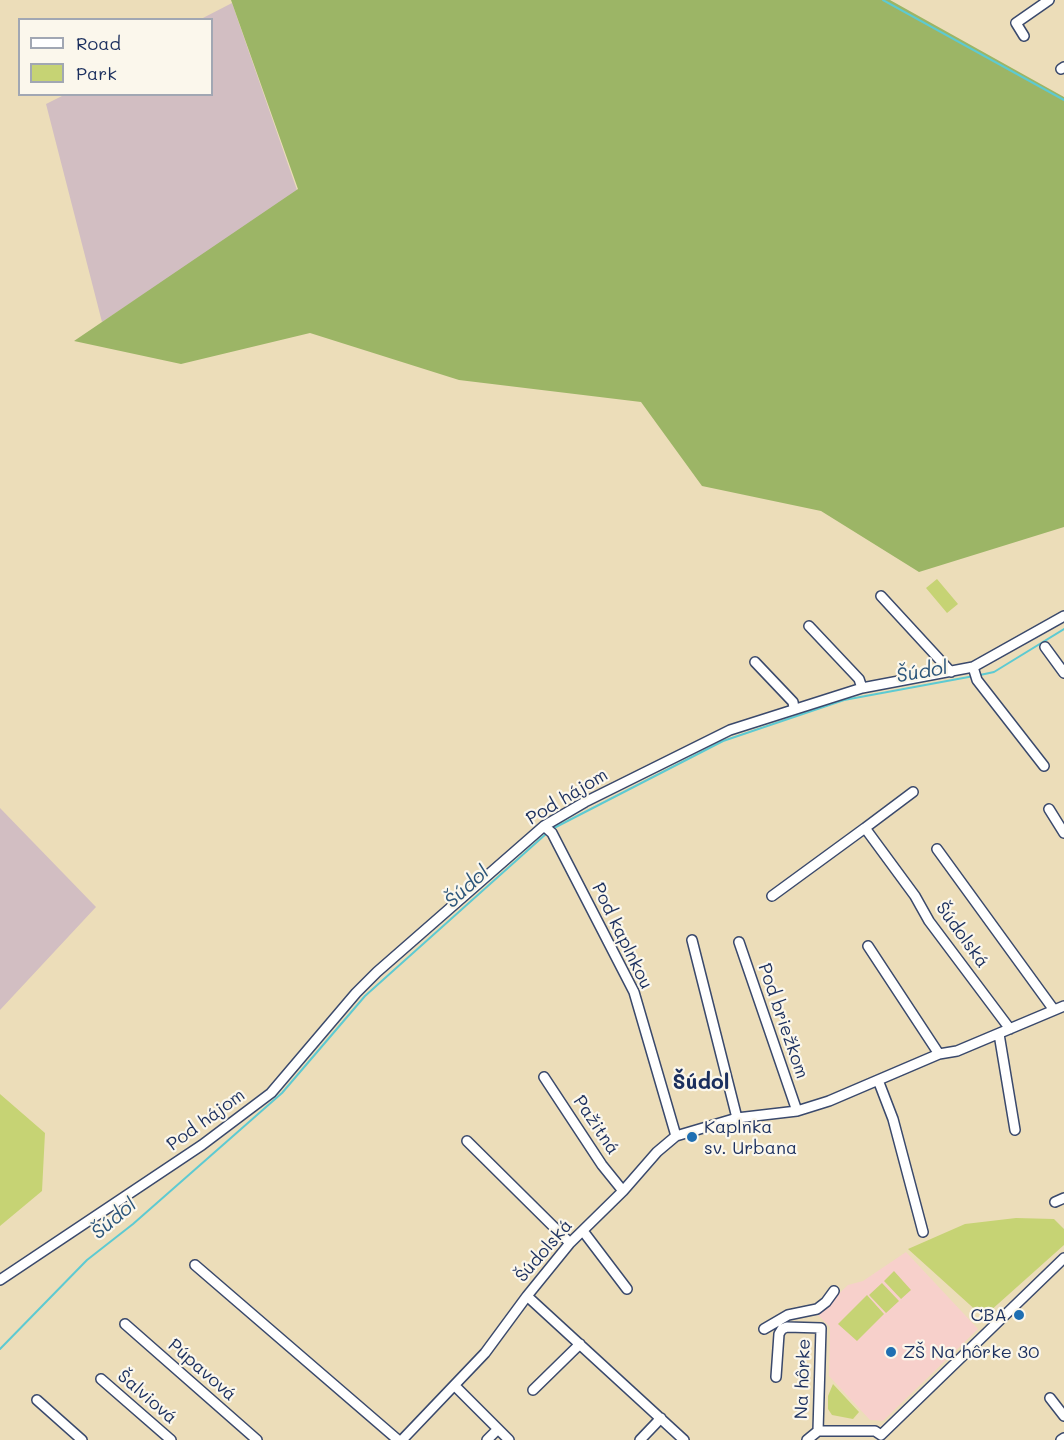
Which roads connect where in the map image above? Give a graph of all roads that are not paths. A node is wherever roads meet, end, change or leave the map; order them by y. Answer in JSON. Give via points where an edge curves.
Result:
{"nodes":[{"id":1,"x":1049,"y":0,"type":"edge"},
{"id":2,"x":1024,"y":36,"type":"dead end"},
{"id":3,"x":881,"y":596,"type":"dead end"},
{"id":4,"x":1064,"y":616,"type":"edge"},
{"id":5,"x":809,"y":626,"type":"dead end"},
{"id":6,"x":1045,"y":647,"type":"dead end"},
{"id":7,"x":755,"y":662,"type":"dead end"},
{"id":8,"x":951,"y":672,"type":"junction"},
{"id":9,"x":974,"y":673,"type":"junction"},
{"id":10,"x":1064,"y":673,"type":"edge"},
{"id":11,"x":862,"y":688,"type":"junction"},
{"id":12,"x":795,"y":708,"type":"junction"},
{"id":13,"x":1044,"y":766,"type":"dead end"},
{"id":14,"x":913,"y":792,"type":"dead end"},
{"id":15,"x":1049,"y":809,"type":"dead end"},
{"id":16,"x":864,"y":828,"type":"junction"},
{"id":17,"x":548,"y":829,"type":"junction"},
{"id":18,"x":1064,"y":833,"type":"edge"},
{"id":19,"x":937,"y":849,"type":"dead end"},
{"id":20,"x":772,"y":896,"type":"dead end"},
{"id":21,"x":692,"y":940,"type":"dead end"},
{"id":22,"x":739,"y":942,"type":"dead end"},
{"id":23,"x":868,"y":946,"type":"dead end"},
{"id":24,"x":1064,"y":1006,"type":"edge"},
{"id":25,"x":1053,"y":1010,"type":"junction"},
{"id":26,"x":1010,"y":1029,"type":"junction"},
{"id":27,"x":999,"y":1034,"type":"junction"},
{"id":28,"x":939,"y":1054,"type":"junction"},
{"id":29,"x":544,"y":1077,"type":"dead end"},
{"id":30,"x":878,"y":1080,"type":"junction"},
{"id":31,"x":796,"y":1111,"type":"junction"},
{"id":32,"x":737,"y":1118,"type":"junction"},
{"id":33,"x":1015,"y":1130,"type":"dead end"},
{"id":34,"x":676,"y":1136,"type":"junction"},
{"id":35,"x":467,"y":1141,"type":"dead end"},
{"id":36,"x":623,"y":1191,"type":"junction"},
{"id":37,"x":583,"y":1231,"type":"junction"},
{"id":38,"x":923,"y":1233,"type":"dead end"},
{"id":39,"x":570,"y":1243,"type":"junction"},
{"id":40,"x":1064,"y":1258,"type":"edge"},
{"id":41,"x":195,"y":1264,"type":"dead end"},
{"id":42,"x":0,"y":1280,"type":"edge"},
{"id":43,"x":627,"y":1289,"type":"dead end"},
{"id":44,"x":834,"y":1291,"type":"dead end"},
{"id":45,"x":526,"y":1296,"type":"junction"},
{"id":46,"x":125,"y":1324,"type":"dead end"},
{"id":47,"x":780,"y":1325,"type":"junction"},
{"id":48,"x":764,"y":1329,"type":"dead end"},
{"id":49,"x":580,"y":1344,"type":"junction"},
{"id":50,"x":776,"y":1377,"type":"dead end"},
{"id":51,"x":101,"y":1379,"type":"dead end"},
{"id":52,"x":455,"y":1386,"type":"junction"},
{"id":53,"x":533,"y":1390,"type":"dead end"},
{"id":54,"x":1050,"y":1398,"type":"dead end"},
{"id":55,"x":37,"y":1400,"type":"dead end"},
{"id":56,"x":1064,"y":1416,"type":"edge"},
{"id":57,"x":661,"y":1418,"type":"junction"},
{"id":58,"x":498,"y":1429,"type":"junction"},
{"id":59,"x":818,"y":1431,"type":"junction"},
{"id":60,"x":883,"y":1438,"type":"edge"},
{"id":61,"x":82,"y":1440,"type":"edge"},
{"id":62,"x":171,"y":1440,"type":"edge"},
{"id":63,"x":257,"y":1440,"type":"edge"},
{"id":64,"x":400,"y":1440,"type":"edge"},
{"id":65,"x":488,"y":1440,"type":"edge"},
{"id":66,"x":509,"y":1440,"type":"edge"},
{"id":67,"x":640,"y":1440,"type":"edge"},
{"id":68,"x":684,"y":1440,"type":"edge"},
{"id":69,"x":807,"y":1440,"type":"edge"}],
"edges":[{"from":1,"to":2,"type":"street","via":[[1016,23]]},
{"from":3,"to":8,"type":"street"},
{"from":4,"to":9,"type":"street","name":"Pod hájom"},
{"from":5,"to":11,"type":"street","via":[[859,679]]},
{"from":6,"to":10,"type":"street"},
{"from":7,"to":12,"type":"street"},
{"from":8,"to":9,"type":"street","name":"Pod hájom"},
{"from":8,"to":11,"type":"street","name":"Pod hájom"},
{"from":9,"to":13,"type":"street"},
{"from":11,"to":12,"type":"street","name":"Pod hájom"},
{"from":12,"to":17,"type":"street","name":"Pod hájom","via":[[730,730],[585,802]]},
{"from":14,"to":16,"type":"street"},
{"from":15,"to":18,"type":"street"},
{"from":16,"to":20,"type":"street"},
{"from":16,"to":26,"type":"street","name":"Šúdolská"},
{"from":17,"to":34,"type":"street","name":"Pod kaplnkou","via":[[634,992]]},
{"from":17,"to":42,"type":"street","name":"Pod hájom","via":[[377,972],[272,1093],[202,1145]]},
{"from":19,"to":25,"type":"street","name":"Šúdolská"},
{"from":21,"to":32,"type":"street"},
{"from":22,"to":31,"type":"street","name":"Pod briežkom"},
{"from":23,"to":28,"type":"street"},
{"from":24,"to":25,"type":"street","name":"Šúdolská"},
{"from":25,"to":26,"type":"street","name":"Šúdolská"},
{"from":26,"to":27,"type":"street","name":"Šúdolská"},
{"from":27,"to":28,"type":"street","name":"Šúdolská","via":[[957,1052]]},
{"from":27,"to":33,"type":"street"},
{"from":28,"to":30,"type":"street","name":"Šúdolská"},
{"from":29,"to":36,"type":"street","name":"Pažitná"},
{"from":30,"to":31,"type":"street","name":"Šúdolská"},
{"from":30,"to":38,"type":"street","via":[[893,1119]]},
{"from":31,"to":32,"type":"street","name":"Šúdolská"},
{"from":32,"to":34,"type":"street","name":"Šúdolská"},
{"from":34,"to":36,"type":"street","name":"Šúdolská"},
{"from":35,"to":39,"type":"street"},
{"from":36,"to":37,"type":"street","name":"Šúdolská"},
{"from":37,"to":39,"type":"street","name":"Šúdolská"},
{"from":37,"to":43,"type":"street"},
{"from":39,"to":45,"type":"street","name":"Šúdolská"},
{"from":40,"to":60,"type":"street","name":"Na hôrke"},
{"from":41,"to":64,"type":"street"},
{"from":44,"to":47,"type":"street","via":[[817,1309],[788,1315]]},
{"from":45,"to":49,"type":"street"},
{"from":45,"to":52,"type":"street","name":"Šúdolská","via":[[485,1353]]},
{"from":46,"to":63,"type":"street","name":"Púpavová"},
{"from":47,"to":48,"type":"street"},
{"from":47,"to":50,"type":"street"},
{"from":47,"to":59,"type":"street","name":"Na hôrke","via":[[821,1328]]},
{"from":49,"to":53,"type":"street"},
{"from":49,"to":57,"type":"street"},
{"from":51,"to":62,"type":"street","name":"Šalviová"},
{"from":52,"to":58,"type":"street"},
{"from":52,"to":64,"type":"street","name":"Šúdolská"},
{"from":54,"to":56,"type":"street"},
{"from":55,"to":61,"type":"street"},
{"from":57,"to":67,"type":"street"},
{"from":57,"to":68,"type":"street"},
{"from":58,"to":65,"type":"street"},
{"from":58,"to":66,"type":"street"},
{"from":59,"to":60,"type":"street","name":"Na hôrke","via":[[875,1431]]},
{"from":59,"to":69,"type":"street","name":"Na hôrke"}]}
